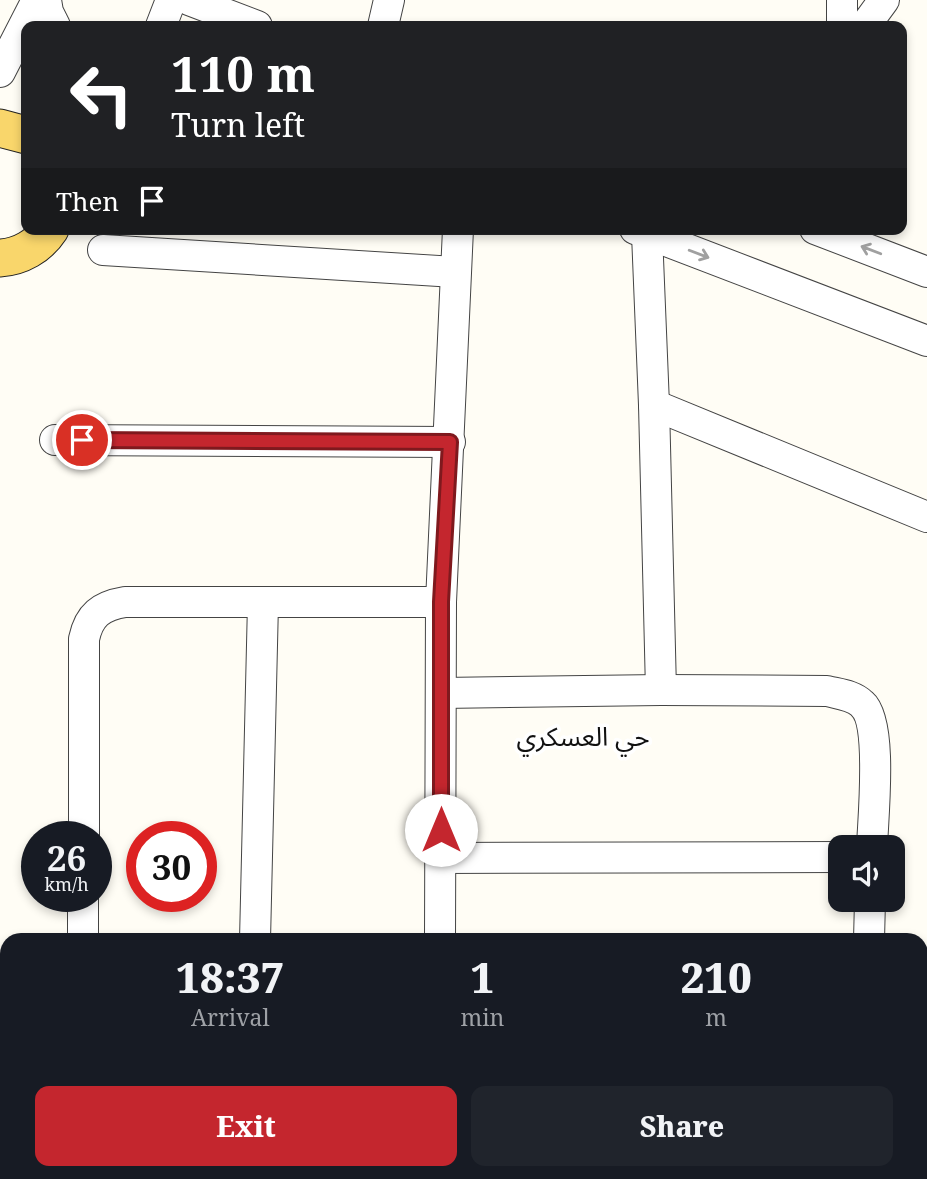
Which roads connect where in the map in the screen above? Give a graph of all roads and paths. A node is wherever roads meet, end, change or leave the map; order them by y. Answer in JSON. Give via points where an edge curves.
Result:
{"nodes":[{"id":1,"x":37,"y":0,"type":"edge"},
{"id":2,"x":46,"y":0,"type":"edge"},
{"id":3,"x":171,"y":0,"type":"edge"},
{"id":4,"x":189,"y":0,"type":"edge"},
{"id":5,"x":389,"y":0,"type":"edge"},
{"id":6,"x":842,"y":0,"type":"edge"},
{"id":7,"x":884,"y":0,"type":"edge"},
{"id":8,"x":26,"y":21,"type":"edge"},
{"id":9,"x":52,"y":21,"type":"edge"},
{"id":10,"x":163,"y":21,"type":"edge"},
{"id":11,"x":244,"y":21,"type":"edge"},
{"id":12,"x":384,"y":21,"type":"edge"},
{"id":13,"x":842,"y":21,"type":"edge"},
{"id":14,"x":869,"y":21,"type":"edge"},
{"id":15,"x":21,"y":31,"type":"edge"},
{"id":16,"x":0,"y":72,"type":"edge"},
{"id":17,"x":0,"y":128,"type":"edge"},
{"id":18,"x":21,"y":134,"type":"edge"},
{"id":19,"x":45,"y":235,"type":"edge"},
{"id":20,"x":458,"y":235,"type":"edge"},
{"id":21,"x":641,"y":235,"type":"edge"},
{"id":22,"x":651,"y":235,"type":"edge"},
{"id":23,"x":831,"y":235,"type":"edge"},
{"id":24,"x":103,"y":250,"type":"dead end"},
{"id":25,"x":8,"y":264,"type":"edge"},
{"id":26,"x":455,"y":272,"type":"junction"},
{"id":27,"x":927,"y":272,"type":"edge"},
{"id":28,"x":927,"y":341,"type":"edge"},
{"id":29,"x":654,"y":405,"type":"junction"},
{"id":30,"x":55,"y":440,"type":"dead end"},
{"id":31,"x":450,"y":442,"type":"junction"},
{"id":32,"x":927,"y":517,"type":"edge"},
{"id":33,"x":441,"y":602,"type":"junction"},
{"id":34,"x":263,"y":603,"type":"junction"},
{"id":35,"x":661,"y":690,"type":"junction"},
{"id":36,"x":441,"y":693,"type":"junction"},
{"id":37,"x":84,"y":821,"type":"edge"},
{"id":38,"x":872,"y":835,"type":"edge"},
{"id":39,"x":440,"y":858,"type":"junction"},
{"id":40,"x":828,"y":858,"type":"edge"},
{"id":41,"x":83,"y":912,"type":"edge"},
{"id":42,"x":870,"y":912,"type":"edge"},
{"id":43,"x":83,"y":933,"type":"edge"},
{"id":44,"x":255,"y":933,"type":"edge"},
{"id":45,"x":440,"y":933,"type":"edge"},
{"id":46,"x":869,"y":933,"type":"edge"}],
"edges":[{"from":1,"to":8,"type":"street"},
{"from":2,"to":9,"type":"street"},
{"from":3,"to":10,"type":"street"},
{"from":4,"to":11,"type":"street"},
{"from":5,"to":12,"type":"street"},
{"from":6,"to":13,"type":"street"},
{"from":7,"to":14,"type":"street"},
{"from":15,"to":16,"type":"street"},
{"from":17,"to":18,"type":"main road"},
{"from":19,"to":25,"type":"main road"},
{"from":20,"to":26,"type":"street"},
{"from":21,"to":29,"type":"street"},
{"from":22,"to":28,"type":"street","one_way":true},
{"from":27,"to":23,"type":"street","one_way":true},
{"from":24,"to":26,"type":"street"},
{"from":26,"to":31,"type":"street"},
{"from":29,"to":32,"type":"street"},
{"from":29,"to":35,"type":"street"},
{"from":30,"to":31,"type":"street"},
{"from":31,"to":33,"type":"street"},
{"from":33,"to":34,"type":"street"},
{"from":33,"to":36,"type":"street"},
{"from":34,"to":37,"type":"street","via":[[125,602],[96,612],[84,639]]},
{"from":34,"to":44,"type":"street"},
{"from":35,"to":36,"type":"street"},
{"from":35,"to":38,"type":"street","via":[[827,691],[851,696],[864,705],[873,724]]},
{"from":36,"to":39,"type":"street"},
{"from":39,"to":40,"type":"street"},
{"from":39,"to":45,"type":"street"},
{"from":41,"to":43,"type":"street"},
{"from":42,"to":46,"type":"street"}]}
